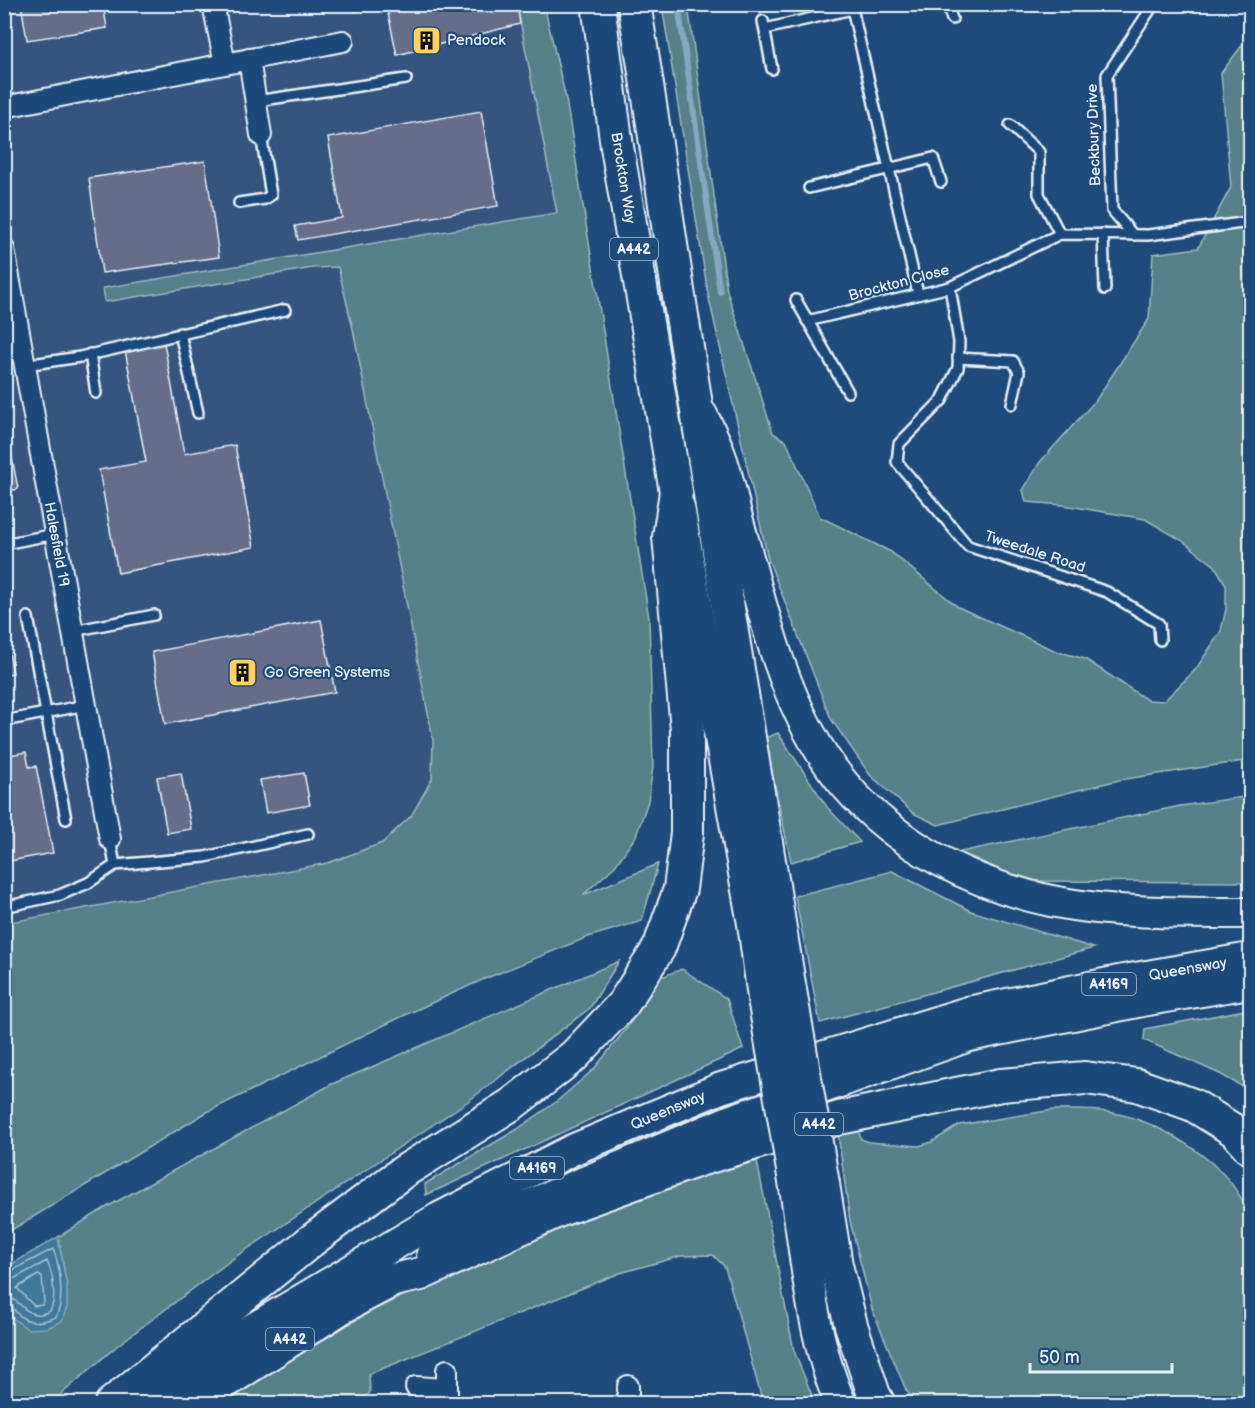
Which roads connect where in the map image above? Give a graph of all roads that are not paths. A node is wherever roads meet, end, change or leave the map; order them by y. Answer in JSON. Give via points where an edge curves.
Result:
{"nodes":[{"id":1,"x":213,"y":4,"type":"edge"},
{"id":2,"x":577,"y":4,"type":"edge"},
{"id":3,"x":598,"y":4,"type":"edge"},
{"id":4,"x":633,"y":4,"type":"edge"},
{"id":5,"x":645,"y":4,"type":"edge"},
{"id":6,"x":947,"y":4,"type":"edge"},
{"id":7,"x":1154,"y":4,"type":"edge"},
{"id":8,"x":851,"y":7,"type":"edge"},
{"id":9,"x":952,"y":19,"type":"dead end"},
{"id":10,"x":343,"y":41,"type":"dead end"},
{"id":11,"x":249,"y":59,"type":"junction"},
{"id":12,"x":225,"y":64,"type":"junction"},
{"id":13,"x":772,"y":69,"type":"dead end"},
{"id":14,"x":406,"y":79,"type":"dead end"},
{"id":15,"x":649,"y":89,"type":"junction"},
{"id":16,"x":256,"y":101,"type":"junction"},
{"id":17,"x":4,"y":107,"type":"edge"},
{"id":18,"x":1010,"y":125,"type":"dead end"},
{"id":19,"x":261,"y":135,"type":"joint"},
{"id":20,"x":617,"y":147,"type":"junction"},
{"id":21,"x":889,"y":168,"type":"junction"},
{"id":22,"x":941,"y":182,"type":"dead end"},
{"id":23,"x":809,"y":188,"type":"dead end"},
{"id":24,"x":239,"y":203,"type":"dead end"},
{"id":25,"x":1251,"y":222,"type":"edge"},
{"id":26,"x":1060,"y":234,"type":"junction"},
{"id":27,"x":1103,"y":234,"type":"junction"},
{"id":28,"x":1133,"y":235,"type":"junction"},
{"id":29,"x":4,"y":249,"type":"edge"},
{"id":30,"x":8,"y":284,"type":"edge"},
{"id":31,"x":950,"y":287,"type":"junction"},
{"id":32,"x":1105,"y":289,"type":"dead end"},
{"id":33,"x":918,"y":294,"type":"junction"},
{"id":34,"x":796,"y":300,"type":"dead end"},
{"id":35,"x":285,"y":310,"type":"dead end"},
{"id":36,"x":807,"y":321,"type":"junction"},
{"id":37,"x":180,"y":333,"type":"junction"},
{"id":38,"x":90,"y":354,"type":"junction"},
{"id":39,"x":17,"y":356,"type":"edge"},
{"id":40,"x":958,"y":358,"type":"junction"},
{"id":41,"x":848,"y":392,"type":"dead end"},
{"id":42,"x":96,"y":393,"type":"dead end"},
{"id":43,"x":696,"y":401,"type":"junction"},
{"id":44,"x":1012,"y":404,"type":"dead end"},
{"id":45,"x":198,"y":412,"type":"dead end"},
{"id":46,"x":676,"y":492,"type":"junction"},
{"id":47,"x":56,"y":534,"type":"junction"},
{"id":48,"x":4,"y":544,"type":"edge"},
{"id":49,"x":154,"y":615,"type":"dead end"},
{"id":50,"x":28,"y":617,"type":"dead end"},
{"id":51,"x":73,"y":632,"type":"junction"},
{"id":52,"x":1160,"y":640,"type":"dead end"},
{"id":53,"x":86,"y":705,"type":"junction"},
{"id":54,"x":46,"y":712,"type":"junction"},
{"id":55,"x":4,"y":721,"type":"edge"},
{"id":56,"x":66,"y":819,"type":"dead end"},
{"id":57,"x":308,"y":834,"type":"dead end"},
{"id":58,"x":110,"y":839,"type":"joint"},
{"id":59,"x":755,"y":858,"type":"junction"},
{"id":60,"x":115,"y":865,"type":"junction"},
{"id":61,"x":4,"y":907,"type":"edge"},
{"id":62,"x":1251,"y":913,"type":"edge"},
{"id":63,"x":1251,"y":958,"type":"edge"},
{"id":64,"x":1251,"y":983,"type":"edge"},
{"id":65,"x":1251,"y":1148,"type":"edge"},
{"id":66,"x":809,"y":1186,"type":"junction"},
{"id":67,"x":393,"y":1280,"type":"junction"},
{"id":68,"x":416,"y":1388,"type":"dead end"},
{"id":69,"x":447,"y":1388,"type":"edge"},
{"id":70,"x":111,"y":1404,"type":"edge"},
{"id":71,"x":143,"y":1404,"type":"edge"},
{"id":72,"x":191,"y":1404,"type":"edge"},
{"id":73,"x":841,"y":1404,"type":"edge"},
{"id":74,"x":879,"y":1404,"type":"edge"}],
"edges":[{"from":1,"to":12,"type":"street"},
{"from":2,"to":20,"type":"highway","number":"A442"},
{"from":3,"to":20,"type":"highway","name":"Brockton Way","number":"A442"},
{"from":4,"to":15,"type":"highway","number":"A442"},
{"from":5,"to":15,"type":"highway","number":"A442"},
{"from":6,"to":9,"type":"lane"},
{"from":7,"to":28,"type":"lane","name":"Beckbury Drive","via":[[1107,75],[1112,210]]},
{"from":8,"to":13,"type":"lane","via":[[764,25]]},
{"from":8,"to":21,"type":"lane"},
{"from":10,"to":11,"type":"street"},
{"from":11,"to":12,"type":"street"},
{"from":11,"to":16,"type":"street"},
{"from":12,"to":17,"type":"street"},
{"from":14,"to":16,"type":"lane"},
{"from":15,"to":43,"type":"highway","number":"A442"},
{"from":16,"to":19,"type":"street"},
{"from":18,"to":26,"type":"lane","via":[[1040,152],[1039,194]]},
{"from":19,"to":24,"type":"lane","via":[[271,195]]},
{"from":20,"to":46,"type":"highway","name":"Brockton Way","number":"A442"},
{"from":21,"to":22,"type":"lane","via":[[933,158]]},
{"from":21,"to":23,"type":"lane"},
{"from":21,"to":33,"type":"lane"},
{"from":25,"to":28,"type":"lane"},
{"from":26,"to":27,"type":"lane"},
{"from":26,"to":31,"type":"lane","name":"Brockton Close"},
{"from":27,"to":28,"type":"lane"},
{"from":27,"to":32,"type":"lane"},
{"from":29,"to":30,"type":"street","name":"Halesfield 19"},
{"from":30,"to":39,"type":"street","name":"Halesfield 19"},
{"from":31,"to":33,"type":"lane","name":"Brockton Close"},
{"from":31,"to":40,"type":"lane","name":"Tweedale Road"},
{"from":33,"to":36,"type":"lane","name":"Brockton Close"},
{"from":34,"to":36,"type":"lane"},
{"from":35,"to":37,"type":"lane"},
{"from":36,"to":41,"type":"lane"},
{"from":37,"to":38,"type":"lane"},
{"from":37,"to":45,"type":"lane"},
{"from":38,"to":39,"type":"lane"},
{"from":38,"to":42,"type":"lane"},
{"from":39,"to":47,"type":"street","name":"Halesfield 19"},
{"from":40,"to":44,"type":"lane","via":[[1013,361],[1019,372]]},
{"from":40,"to":52,"type":"lane","name":"Tweedale Road","via":[[958,368],[942,400],[899,444],[897,462],[968,546],[1107,592],[1159,624]]},
{"from":43,"to":59,"type":"highway","number":"A442","via":[[735,654]]},
{"from":43,"to":62,"type":"main road","via":[[720,453],[762,609],[793,699],[834,771],[878,818],[949,867],[1051,901],[1124,911]]},
{"from":46,"to":59,"type":"main road"},
{"from":46,"to":70,"type":"highway","number":"A442","via":[[669,537],[687,729],[687,833],[680,889],[659,948],[623,1004],[574,1056],[512,1104],[403,1172],[310,1241]]},
{"from":47,"to":48,"type":"lane"},
{"from":47,"to":51,"type":"street","name":"Halesfield 19"},
{"from":49,"to":51,"type":"lane"},
{"from":50,"to":54,"type":"lane"},
{"from":51,"to":53,"type":"street","name":"Halesfield 19"},
{"from":53,"to":54,"type":"lane"},
{"from":53,"to":58,"type":"street","name":"Halesfield 19"},
{"from":54,"to":55,"type":"lane"},
{"from":54,"to":56,"type":"lane"},
{"from":57,"to":60,"type":"lane","via":[[205,857]]},
{"from":58,"to":60,"type":"lane"},
{"from":59,"to":66,"type":"highway","number":"A442","bridge":true},
{"from":60,"to":61,"type":"lane","via":[[60,895]]},
{"from":63,"to":71,"type":"main road","name":"Queensway","number":"A4169","via":[[968,1012],[721,1088],[572,1150],[439,1218],[240,1337]]},
{"from":64,"to":67,"type":"main road","name":"Queensway","number":"A4169","via":[[969,1036],[729,1121],[506,1215],[415,1263]]},
{"from":65,"to":67,"type":"highway","number":"A442","via":[[1235,1131],[1193,1104],[1137,1085],[1085,1078],[1001,1085],[839,1118],[699,1160],[560,1210],[421,1274]]},
{"from":66,"to":73,"type":"main road","via":[[818,1329]]},
{"from":66,"to":74,"type":"highway","number":"A442"},
{"from":67,"to":72,"type":"highway","name":"Queensway","number":"A442","via":[[342,1307]]},
{"from":68,"to":69,"type":"street"}]}
